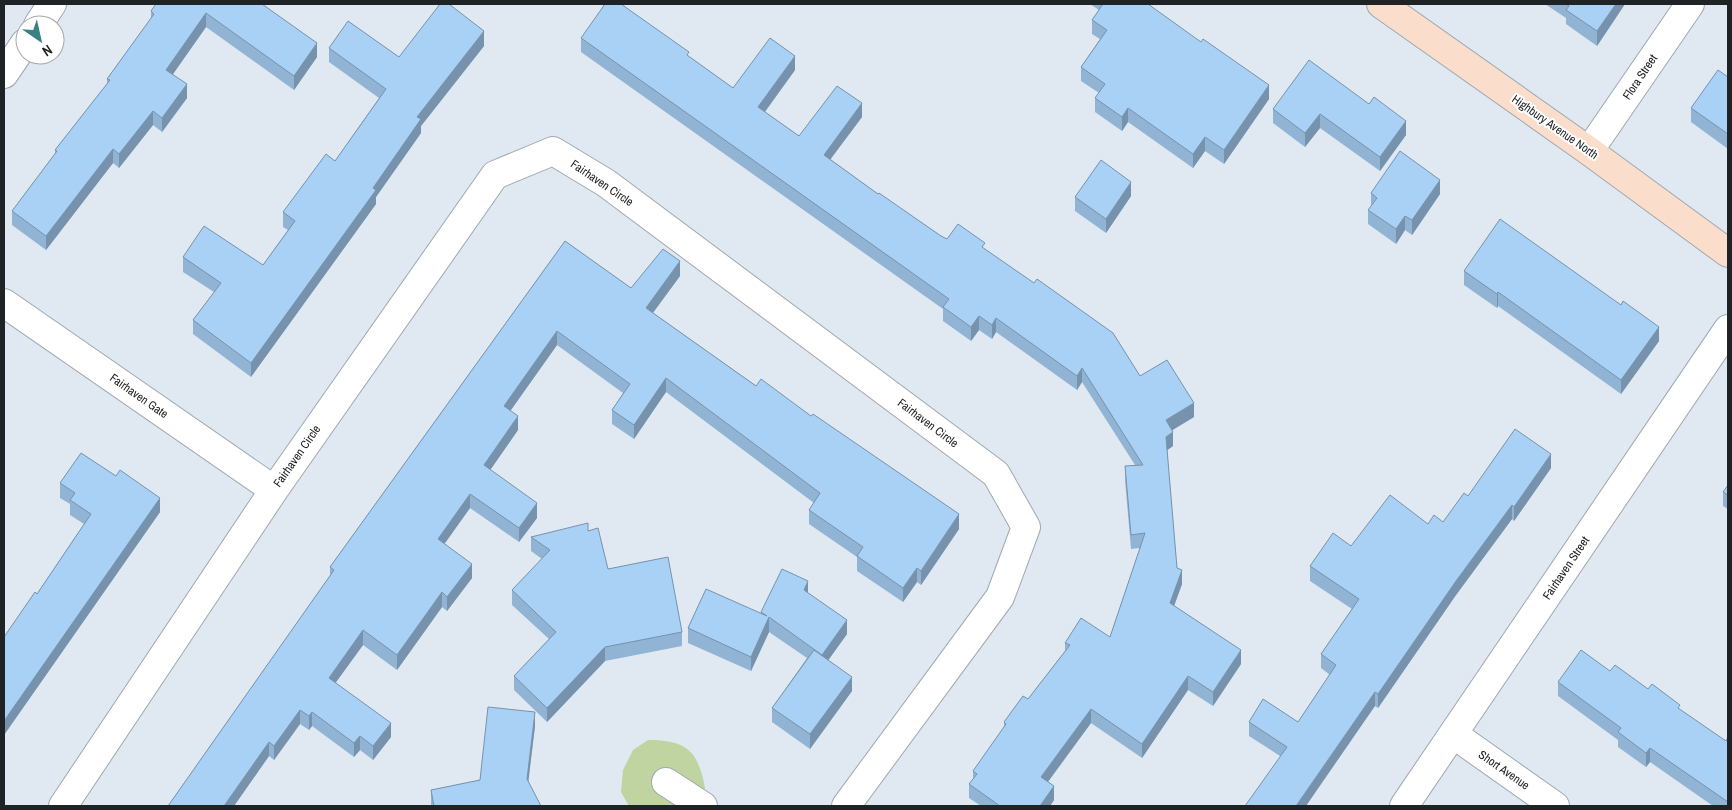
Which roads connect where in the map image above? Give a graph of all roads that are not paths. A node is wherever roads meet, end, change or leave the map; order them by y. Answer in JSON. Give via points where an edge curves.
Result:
{"nodes":[{"id":1,"x":1381,"y":4,"type":"edge"},
{"id":2,"x":1690,"y":4,"type":"edge"},
{"id":3,"x":15,"y":58,"type":"edge"},
{"id":4,"x":4,"y":74,"type":"edge"},
{"id":5,"x":1590,"y":151,"type":"junction"},
{"id":6,"x":1728,"y":253,"type":"edge"},
{"id":7,"x":4,"y":303,"type":"edge"},
{"id":8,"x":1728,"y":329,"type":"edge"},
{"id":9,"x":274,"y":490,"type":"junction"},
{"id":10,"x":1453,"y":734,"type":"junction"},
{"id":11,"x":666,"y":782,"type":"dead end"},
{"id":12,"x":64,"y":806,"type":"edge"},
{"id":13,"x":703,"y":806,"type":"edge"},
{"id":14,"x":846,"y":806,"type":"edge"},
{"id":15,"x":1404,"y":806,"type":"edge"},
{"id":16,"x":1554,"y":806,"type":"edge"}],
"edges":[{"from":1,"to":5,"type":"main road","name":"Highbury Avenue North"},
{"from":2,"to":5,"type":"street","name":"Flora Street"},
{"from":3,"to":4,"type":"street"},
{"from":5,"to":6,"type":"main road","name":"Highbury Avenue North"},
{"from":7,"to":9,"type":"street","name":"Fairhaven Gate"},
{"from":8,"to":10,"type":"street","name":"Fairhaven Street"},
{"from":9,"to":12,"type":"street","name":"Fairhaven Circle"},
{"from":9,"to":14,"type":"street","name":"Fairhaven Circle","via":[[495,175],[553,151],[606,183],[996,474],[1026,527],[1000,597]]},
{"from":10,"to":15,"type":"street","name":"Fairhaven Street"},
{"from":10,"to":16,"type":"street","name":"Short Avenue"},
{"from":11,"to":13,"type":"street"}]}
